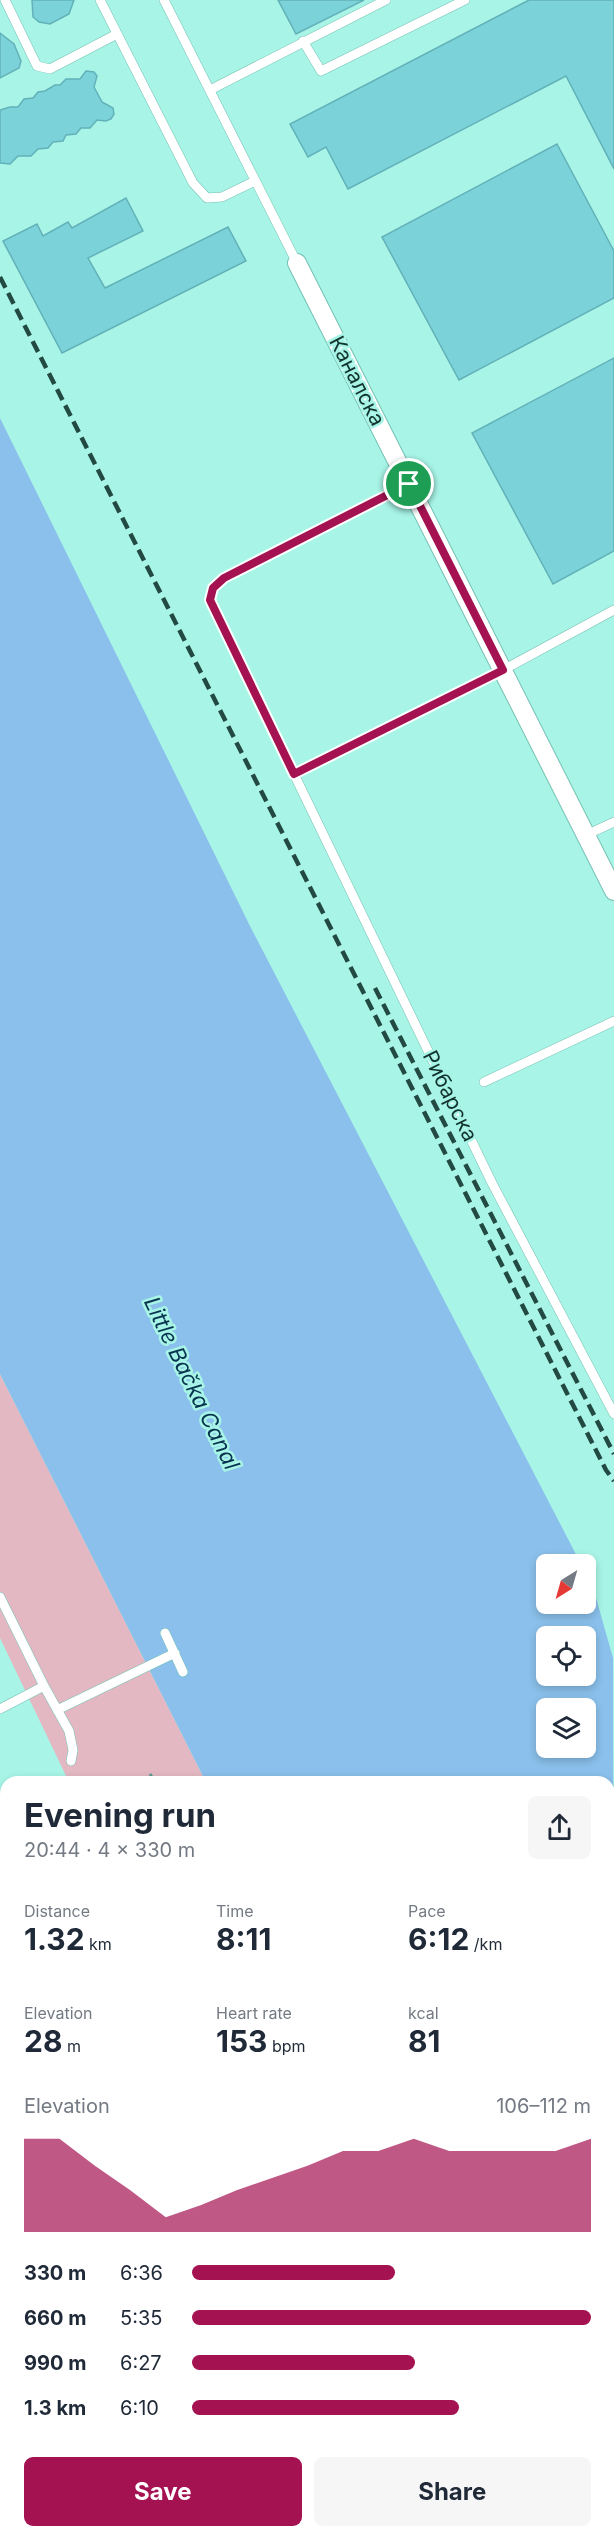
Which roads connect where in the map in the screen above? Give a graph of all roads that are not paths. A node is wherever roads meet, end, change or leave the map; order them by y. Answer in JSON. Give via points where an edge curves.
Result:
{"nodes":[{"id":1,"x":5,"y":0,"type":"edge"},
{"id":2,"x":100,"y":0,"type":"edge"},
{"id":3,"x":164,"y":0,"type":"edge"},
{"id":4,"x":386,"y":0,"type":"edge"},
{"id":5,"x":465,"y":0,"type":"edge"},
{"id":6,"x":117,"y":34,"type":"junction"},
{"id":7,"x":303,"y":41,"type":"junction"},
{"id":8,"x":210,"y":90,"type":"junction"},
{"id":9,"x":255,"y":181,"type":"junction"},
{"id":10,"x":297,"y":263,"type":"joint"},
{"id":11,"x":409,"y":484,"type":"junction"},
{"id":12,"x":614,"y":610,"type":"edge"},
{"id":13,"x":503,"y":670,"type":"junction"},
{"id":14,"x":294,"y":774,"type":"junction"},
{"id":15,"x":614,"y":822,"type":"edge"},
{"id":16,"x":586,"y":835,"type":"junction"},
{"id":17,"x":614,"y":891,"type":"edge"},
{"id":18,"x":614,"y":1021,"type":"edge"},
{"id":19,"x":484,"y":1082,"type":"dead end"},
{"id":20,"x":614,"y":1414,"type":"edge"},
{"id":21,"x":0,"y":1597,"type":"edge"},
{"id":22,"x":165,"y":1633,"type":"dead end"},
{"id":23,"x":175,"y":1653,"type":"junction"},
{"id":24,"x":183,"y":1672,"type":"dead end"},
{"id":25,"x":44,"y":1686,"type":"junction"},
{"id":26,"x":0,"y":1709,"type":"edge"},
{"id":27,"x":57,"y":1710,"type":"junction"},
{"id":28,"x":71,"y":1761,"type":"dead end"}],
"edges":[{"from":1,"to":6,"type":"lane","via":[[37,66],[50,69]]},
{"from":2,"to":6,"type":"lane"},
{"from":3,"to":8,"type":"lane","name":"Каналска"},
{"from":4,"to":7,"type":"lane"},
{"from":5,"to":7,"type":"lane","via":[[321,71]]},
{"from":6,"to":9,"type":"lane","via":[[193,183],[207,198],[222,197]]},
{"from":7,"to":8,"type":"lane"},
{"from":8,"to":9,"type":"lane","name":"Каналска"},
{"from":9,"to":10,"type":"lane","name":"Каналска"},
{"from":10,"to":11,"type":"street","name":"Каналска"},
{"from":11,"to":13,"type":"street","name":"Каналска"},
{"from":11,"to":14,"type":"lane","name":"Рибарска","via":[[224,578],[213,588],[210,600]]},
{"from":12,"to":13,"type":"lane"},
{"from":13,"to":14,"type":"lane"},
{"from":13,"to":16,"type":"street","name":"Каналска"},
{"from":14,"to":20,"type":"lane","name":"Рибарска","via":[[492,1183]]},
{"from":15,"to":16,"type":"lane"},
{"from":16,"to":17,"type":"street","name":"Каналска"},
{"from":18,"to":19,"type":"lane"},
{"from":21,"to":25,"type":"lane"},
{"from":22,"to":23,"type":"lane"},
{"from":23,"to":24,"type":"lane"},
{"from":23,"to":27,"type":"lane"},
{"from":25,"to":26,"type":"lane"},
{"from":25,"to":27,"type":"lane"},
{"from":27,"to":28,"type":"lane","via":[[70,1735]]}]}
